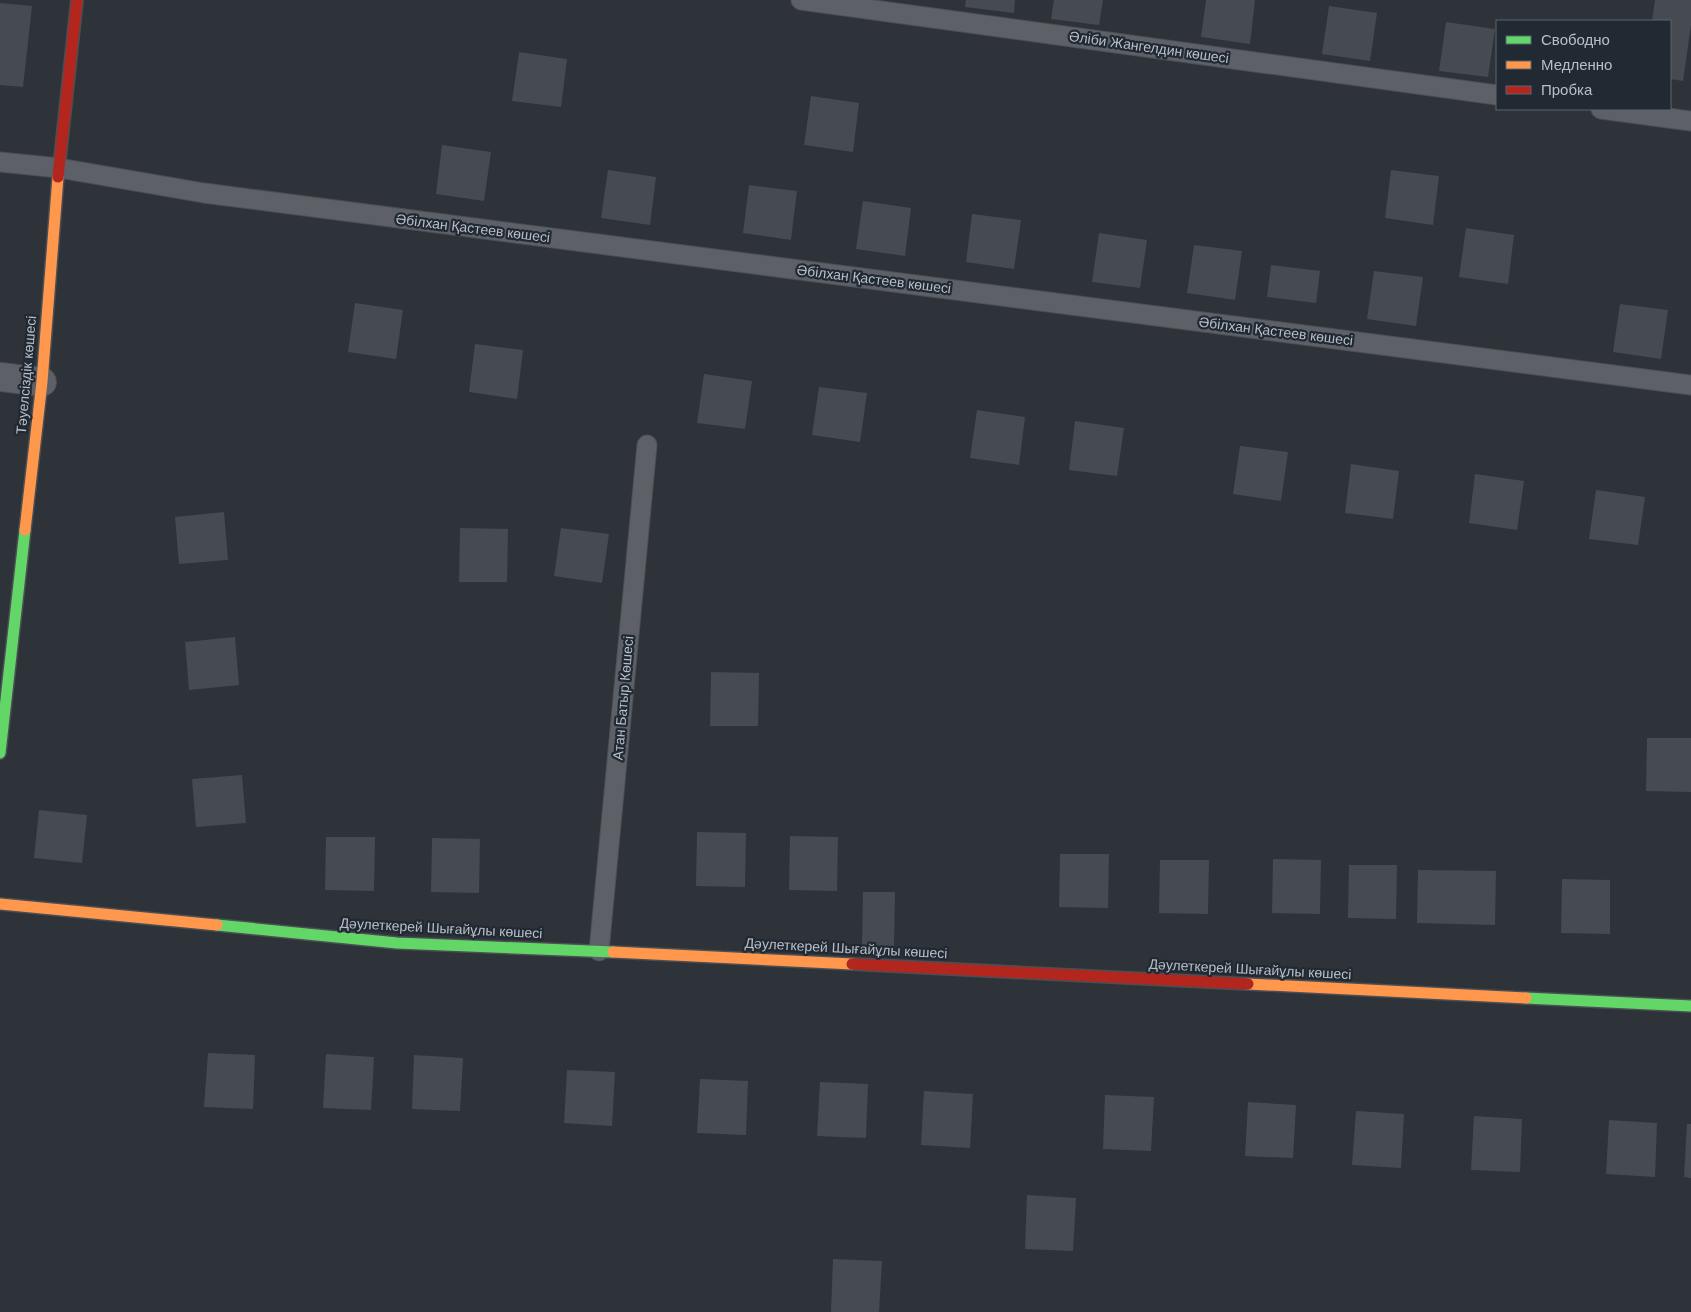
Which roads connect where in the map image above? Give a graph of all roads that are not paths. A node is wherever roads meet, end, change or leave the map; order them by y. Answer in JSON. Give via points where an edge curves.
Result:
{"nodes":[{"id":1,"x":77,"y":0,"type":"edge"},
{"id":2,"x":801,"y":0,"type":"edge"},
{"id":3,"x":1496,"y":95,"type":"edge"},
{"id":4,"x":1608,"y":110,"type":"edge"},
{"id":5,"x":1691,"y":121,"type":"edge"},
{"id":6,"x":0,"y":162,"type":"edge"},
{"id":7,"x":59,"y":168,"type":"junction"},
{"id":8,"x":0,"y":378,"type":"edge"},
{"id":9,"x":42,"y":382,"type":"junction"},
{"id":10,"x":1691,"y":385,"type":"edge"},
{"id":11,"x":647,"y":445,"type":"dead end"},
{"id":12,"x":0,"y":753,"type":"edge"},
{"id":13,"x":0,"y":904,"type":"edge"},
{"id":14,"x":599,"y":951,"type":"junction"},
{"id":15,"x":1691,"y":1006,"type":"edge"}],
"edges":[{"from":1,"to":7,"type":"street","name":"Тәуелсіздік көшесі"},
{"from":2,"to":3,"type":"lane","name":"Әліби Жангелдин көшесі"},
{"from":4,"to":5,"type":"lane"},
{"from":6,"to":7,"type":"lane","name":"Әбілхан Қастеев көшесі"},
{"from":7,"to":9,"type":"street","name":"Тәуелсіздік көшесі"},
{"from":7,"to":10,"type":"lane","name":"Әбілхан Қастеев көшесі","via":[[204,193]]},
{"from":8,"to":9,"type":"street"},
{"from":9,"to":12,"type":"street","name":"Тәуелсіздік көшесі"},
{"from":11,"to":14,"type":"lane","name":"Атан Батыр Көшесі"},
{"from":13,"to":14,"type":"street","name":"Дәулеткерей Шығайұлы көшесі","via":[[396,943]]},
{"from":14,"to":15,"type":"street","name":"Дәулеткерей Шығайұлы көшесі"}]}
